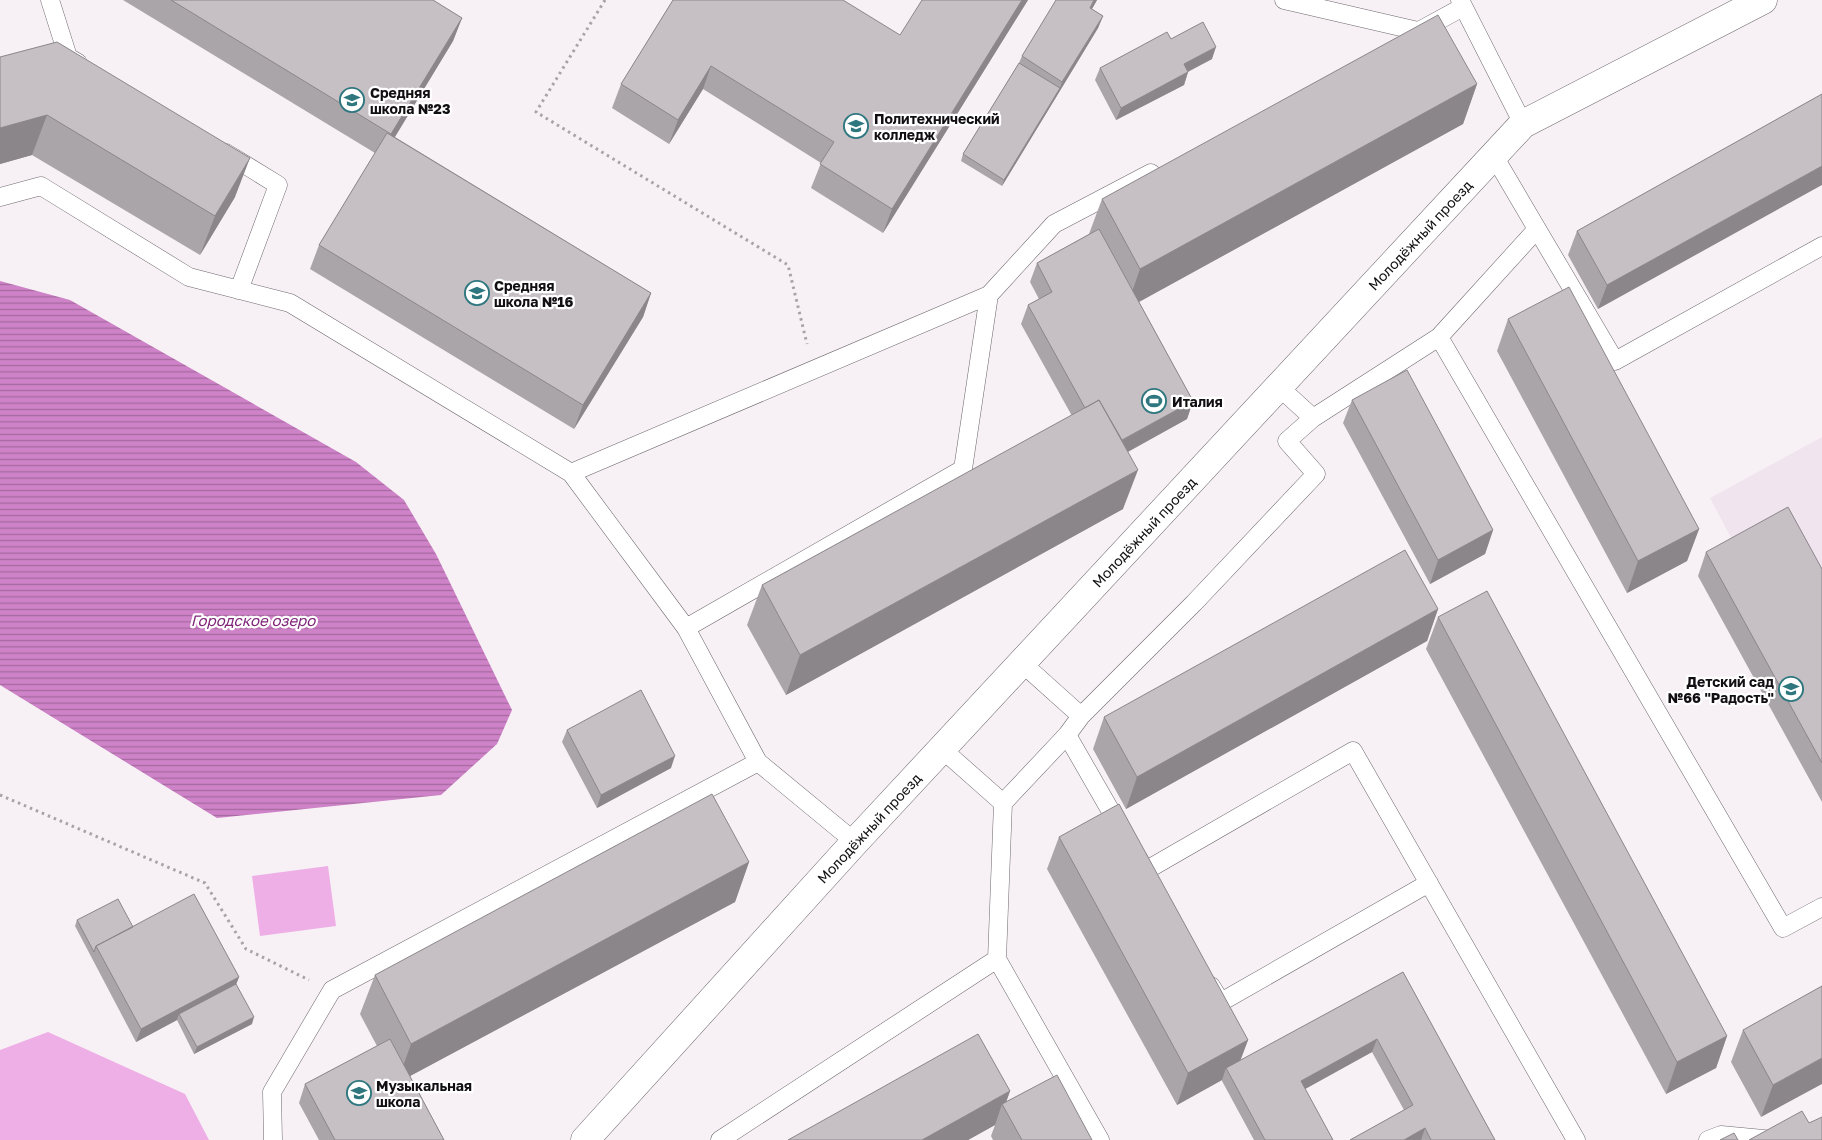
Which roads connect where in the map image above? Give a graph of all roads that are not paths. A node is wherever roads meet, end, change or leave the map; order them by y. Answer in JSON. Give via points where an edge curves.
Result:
{"nodes":[{"id":1,"x":50,"y":0,"type":"edge"},
{"id":2,"x":1284,"y":0,"type":"edge"},
{"id":3,"x":1763,"y":0,"type":"edge"},
{"id":4,"x":1462,"y":4,"type":"edge"},
{"id":5,"x":1330,"y":6,"type":"edge"},
{"id":6,"x":1418,"y":31,"type":"junction"},
{"id":7,"x":1392,"y":45,"type":"edge"},
{"id":8,"x":93,"y":72,"type":"edge"},
{"id":9,"x":1523,"y":124,"type":"junction"},
{"id":10,"x":211,"y":144,"type":"edge"},
{"id":11,"x":1494,"y":156,"type":"junction"},
{"id":12,"x":1167,"y":164,"type":"edge"},
{"id":13,"x":0,"y":198,"type":"edge"},
{"id":14,"x":1537,"y":229,"type":"junction"},
{"id":15,"x":1822,"y":246,"type":"edge"},
{"id":16,"x":239,"y":290,"type":"junction"},
{"id":17,"x":989,"y":295,"type":"junction"},
{"id":18,"x":1439,"y":337,"type":"junction"},
{"id":19,"x":1279,"y":387,"type":"junction"},
{"id":20,"x":1313,"y":418,"type":"junction"},
{"id":21,"x":570,"y":473,"type":"junction"},
{"id":22,"x":686,"y":628,"type":"junction"},
{"id":23,"x":1022,"y":664,"type":"junction"},
{"id":24,"x":1081,"y":716,"type":"junction"},
{"id":25,"x":1067,"y":735,"type":"junction"},
{"id":26,"x":942,"y":749,"type":"junction"},
{"id":27,"x":758,"y":762,"type":"junction"},
{"id":28,"x":1003,"y":803,"type":"junction"},
{"id":29,"x":856,"y":842,"type":"junction"},
{"id":30,"x":1145,"y":871,"type":"junction"},
{"id":31,"x":1429,"y":883,"type":"junction"},
{"id":32,"x":1154,"y":887,"type":"edge"},
{"id":33,"x":1822,"y":907,"type":"edge"},
{"id":34,"x":996,"y":959,"type":"junction"},
{"id":35,"x":1202,"y":969,"type":"edge"},
{"id":36,"x":273,"y":1140,"type":"edge"},
{"id":37,"x":585,"y":1140,"type":"edge"},
{"id":38,"x":720,"y":1140,"type":"edge"},
{"id":39,"x":1100,"y":1140,"type":"edge"},
{"id":40,"x":1576,"y":1140,"type":"edge"},
{"id":41,"x":1708,"y":1140,"type":"edge"},
{"id":42,"x":1774,"y":1140,"type":"edge"}],
"edges":[{"from":1,"to":8,"type":"lane","via":[[68,57]]},
{"from":2,"to":5,"type":"lane"},
{"from":3,"to":9,"type":"street","name":"Молодёжный проезд"},
{"from":4,"to":6,"type":"lane"},
{"from":4,"to":9,"type":"lane"},
{"from":5,"to":6,"type":"lane"},
{"from":6,"to":7,"type":"lane"},
{"from":9,"to":11,"type":"street","name":"Молодёжный проезд"},
{"from":10,"to":16,"type":"lane","via":[[278,185]]},
{"from":11,"to":14,"type":"lane"},
{"from":11,"to":19,"type":"street","name":"Молодёжный проезд"},
{"from":12,"to":17,"type":"lane","via":[[1054,224]]},
{"from":13,"to":16,"type":"lane","via":[[41,186],[189,277]]},
{"from":14,"to":15,"type":"lane","via":[[1614,361]]},
{"from":14,"to":18,"type":"lane"},
{"from":16,"to":21,"type":"lane","via":[[290,303]]},
{"from":17,"to":21,"type":"lane"},
{"from":17,"to":22,"type":"lane","via":[[963,469]]},
{"from":18,"to":20,"type":"lane"},
{"from":18,"to":33,"type":"lane","via":[[1783,928]]},
{"from":19,"to":20,"type":"lane"},
{"from":19,"to":23,"type":"street","name":"Молодёжный проезд"},
{"from":20,"to":24,"type":"lane","via":[[1287,440],[1316,474]]},
{"from":21,"to":22,"type":"lane"},
{"from":22,"to":27,"type":"lane"},
{"from":23,"to":24,"type":"lane"},
{"from":23,"to":26,"type":"street","name":"Молодёжный проезд"},
{"from":24,"to":25,"type":"lane"},
{"from":25,"to":28,"type":"lane"},
{"from":25,"to":30,"type":"lane"},
{"from":26,"to":28,"type":"lane"},
{"from":26,"to":29,"type":"street","name":"Молодёжный проезд"},
{"from":27,"to":29,"type":"lane"},
{"from":27,"to":36,"type":"lane","via":[[332,990],[272,1092]]},
{"from":28,"to":34,"type":"lane"},
{"from":29,"to":37,"type":"street","name":"Молодёжный проезд"},
{"from":30,"to":31,"type":"lane","via":[[1353,751]]},
{"from":30,"to":32,"type":"lane"},
{"from":31,"to":35,"type":"lane","via":[[1220,1002]]},
{"from":31,"to":40,"type":"lane"},
{"from":34,"to":38,"type":"lane"},
{"from":34,"to":39,"type":"lane"},
{"from":41,"to":42,"type":"lane","via":[[1721,1135]]}]}
